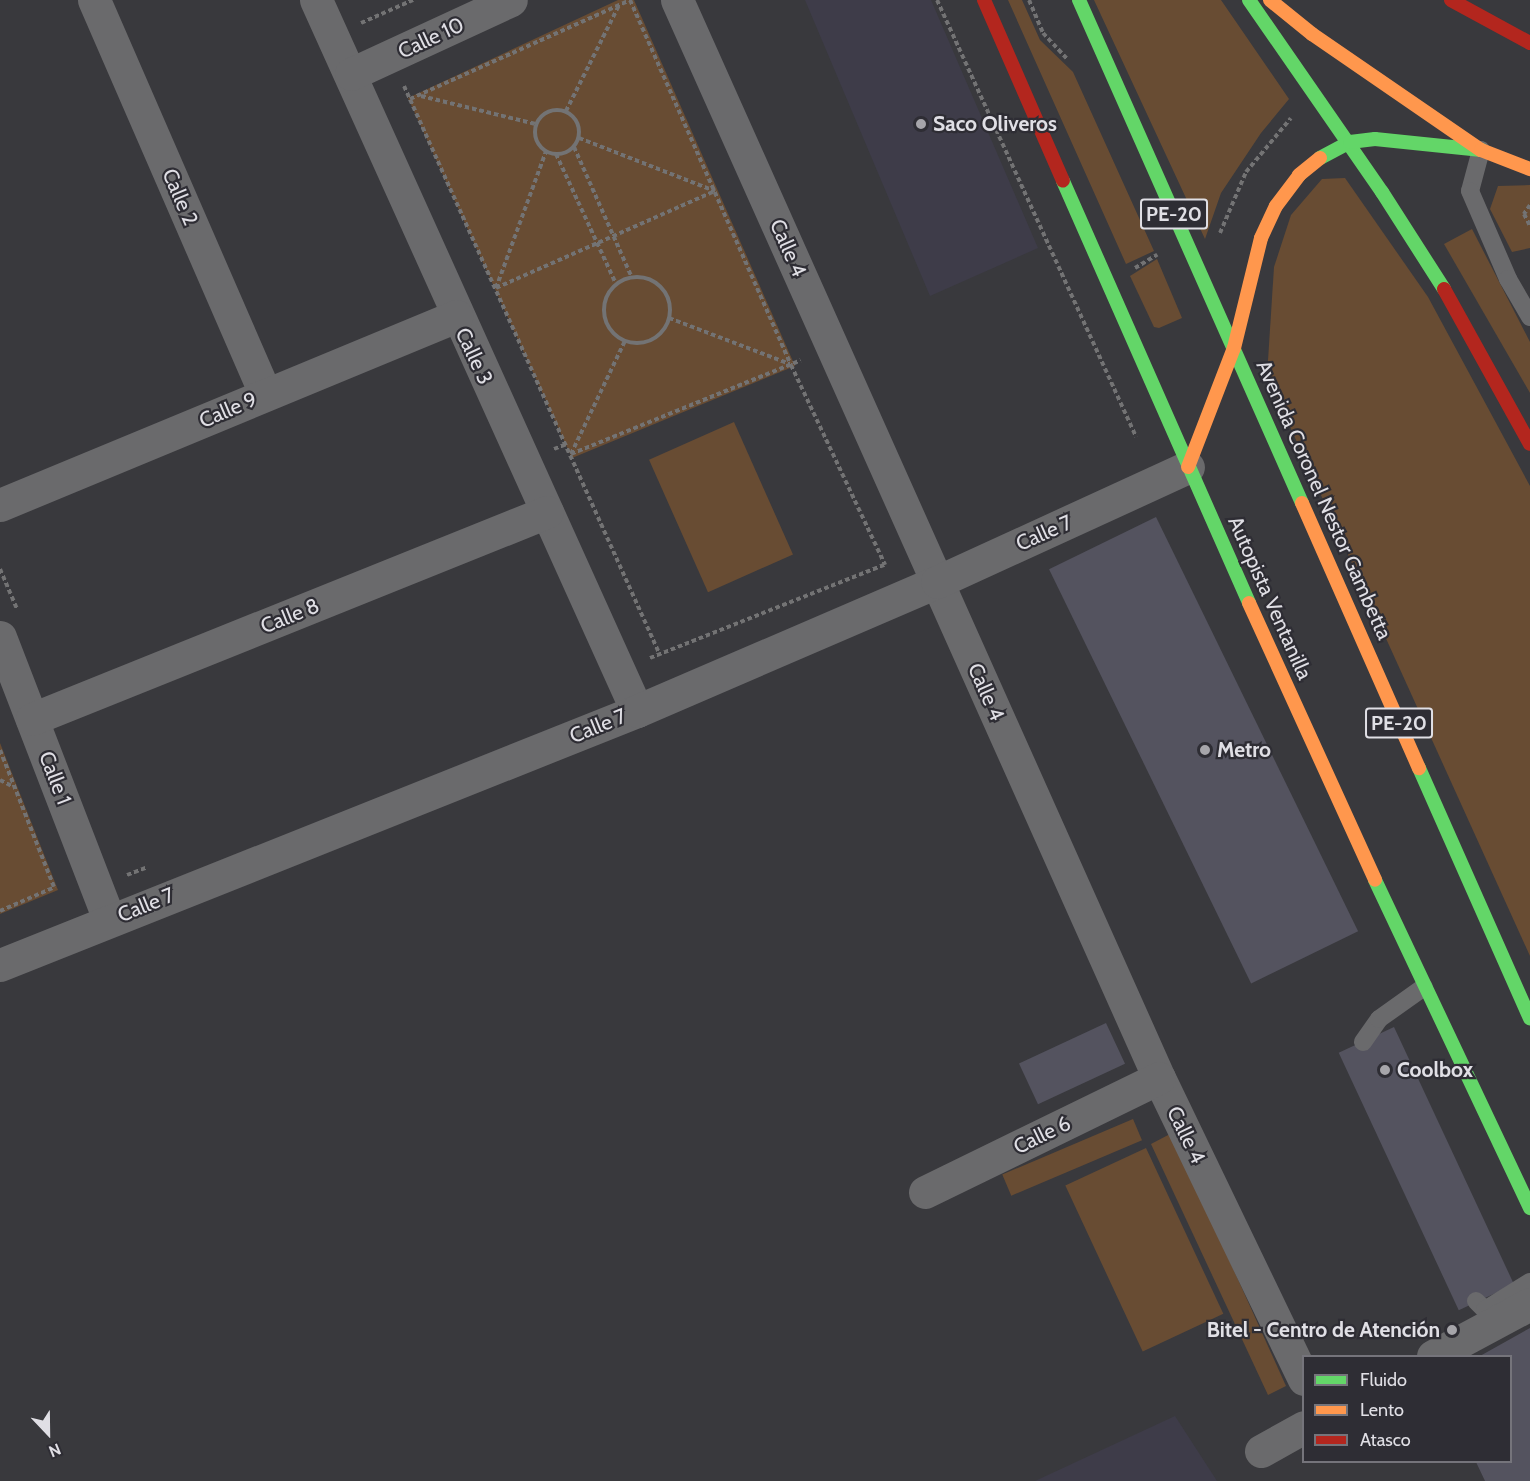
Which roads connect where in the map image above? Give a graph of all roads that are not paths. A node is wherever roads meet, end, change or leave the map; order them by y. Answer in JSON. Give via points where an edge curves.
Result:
{"nodes":[{"id":1,"x":94,"y":0,"type":"edge"},
{"id":2,"x":316,"y":0,"type":"edge"},
{"id":3,"x":511,"y":0,"type":"edge"},
{"id":4,"x":677,"y":0,"type":"edge"},
{"id":5,"x":984,"y":0,"type":"edge"},
{"id":6,"x":1079,"y":0,"type":"edge"},
{"id":7,"x":1249,"y":0,"type":"edge"},
{"id":8,"x":1270,"y":0,"type":"edge"},
{"id":9,"x":1451,"y":0,"type":"edge"},
{"id":10,"x":1530,"y":43,"type":"edge"},
{"id":11,"x":351,"y":74,"type":"junction"},
{"id":12,"x":1350,"y":142,"type":"junction"},
{"id":13,"x":1481,"y":150,"type":"junction"},
{"id":14,"x":1530,"y":169,"type":"edge"},
{"id":15,"x":456,"y":315,"type":"junction"},
{"id":16,"x":1530,"y":317,"type":"edge"},
{"id":17,"x":1234,"y":348,"type":"junction"},
{"id":18,"x":265,"y":394,"type":"junction"},
{"id":19,"x":1530,"y":444,"type":"edge"},
{"id":20,"x":1188,"y":467,"type":"junction"},
{"id":21,"x":0,"y":505,"type":"edge"},
{"id":22,"x":547,"y":512,"type":"junction"},
{"id":23,"x":937,"y":582,"type":"junction"},
{"id":24,"x":0,"y":637,"type":"edge"},
{"id":25,"x":637,"y":711,"type":"junction"},
{"id":26,"x":32,"y":719,"type":"junction"},
{"id":27,"x":110,"y":919,"type":"junction"},
{"id":28,"x":0,"y":965,"type":"edge"},
{"id":29,"x":1424,"y":987,"type":"junction"},
{"id":30,"x":1530,"y":1017,"type":"edge"},
{"id":31,"x":1363,"y":1042,"type":"dead end"},
{"id":32,"x":1159,"y":1078,"type":"junction"},
{"id":33,"x":925,"y":1192,"type":"dead end"},
{"id":34,"x":1530,"y":1208,"type":"edge"},
{"id":35,"x":1530,"y":1282,"type":"edge"},
{"id":36,"x":1476,"y":1301,"type":"dead end"},
{"id":37,"x":1530,"y":1304,"type":"edge"},
{"id":38,"x":1435,"y":1355,"type":"edge"},
{"id":39,"x":1302,"y":1375,"type":"edge"},
{"id":40,"x":1302,"y":1428,"type":"edge"},
{"id":41,"x":1260,"y":1451,"type":"dead end"}],
"edges":[{"from":1,"to":18,"type":"street","name":"Calle 2"},
{"from":2,"to":11,"type":"street","name":"Calle 3"},
{"from":3,"to":11,"type":"street","name":"Calle 10"},
{"from":4,"to":23,"type":"street","name":"Calle 4"},
{"from":5,"to":20,"type":"main road","name":"Autopista Ventanilla"},
{"from":6,"to":17,"type":"main road","name":"Avenida Coronel Nestor Gambetta","number":"PE-20"},
{"from":7,"to":12,"type":"main road"},
{"from":8,"to":13,"type":"main road","via":[[1322,41]]},
{"from":9,"to":10,"type":"main road"},
{"from":11,"to":15,"type":"street","name":"Calle 3"},
{"from":12,"to":13,"type":"main road","via":[[1407,140]]},
{"from":12,"to":17,"type":"main road","via":[[1299,175],[1276,206],[1261,238]]},
{"from":12,"to":19,"type":"main road","via":[[1442,286]]},
{"from":13,"to":14,"type":"main road"},
{"from":13,"to":16,"type":"lane","via":[[1470,191],[1508,279]]},
{"from":15,"to":18,"type":"street","name":"Calle 9"},
{"from":15,"to":22,"type":"street","name":"Calle 3"},
{"from":17,"to":20,"type":"main road"},
{"from":17,"to":30,"type":"main road","name":"Avenida Coronel Nestor Gambetta","number":"PE-20"},
{"from":18,"to":21,"type":"street","name":"Calle 9"},
{"from":20,"to":23,"type":"street","name":"Calle 7"},
{"from":20,"to":29,"type":"main road","name":"Autopista Ventanilla"},
{"from":22,"to":25,"type":"street","name":"Calle 3"},
{"from":22,"to":26,"type":"street","name":"Calle 8"},
{"from":23,"to":25,"type":"street","name":"Calle 7"},
{"from":23,"to":32,"type":"street","name":"Calle 4"},
{"from":24,"to":26,"type":"street","name":"Calle 1"},
{"from":25,"to":27,"type":"street","name":"Calle 7"},
{"from":26,"to":27,"type":"street","name":"Calle 1"},
{"from":27,"to":28,"type":"street","name":"Calle 7"},
{"from":29,"to":31,"type":"lane","via":[[1378,1019]]},
{"from":29,"to":34,"type":"main road","name":"Autopista Ventanilla"},
{"from":32,"to":33,"type":"street","name":"Calle 6"},
{"from":32,"to":39,"type":"street","name":"Calle 4"},
{"from":35,"to":36,"type":"lane","via":[[1485,1310]]},
{"from":37,"to":38,"type":"street"},
{"from":40,"to":41,"type":"street"}]}
